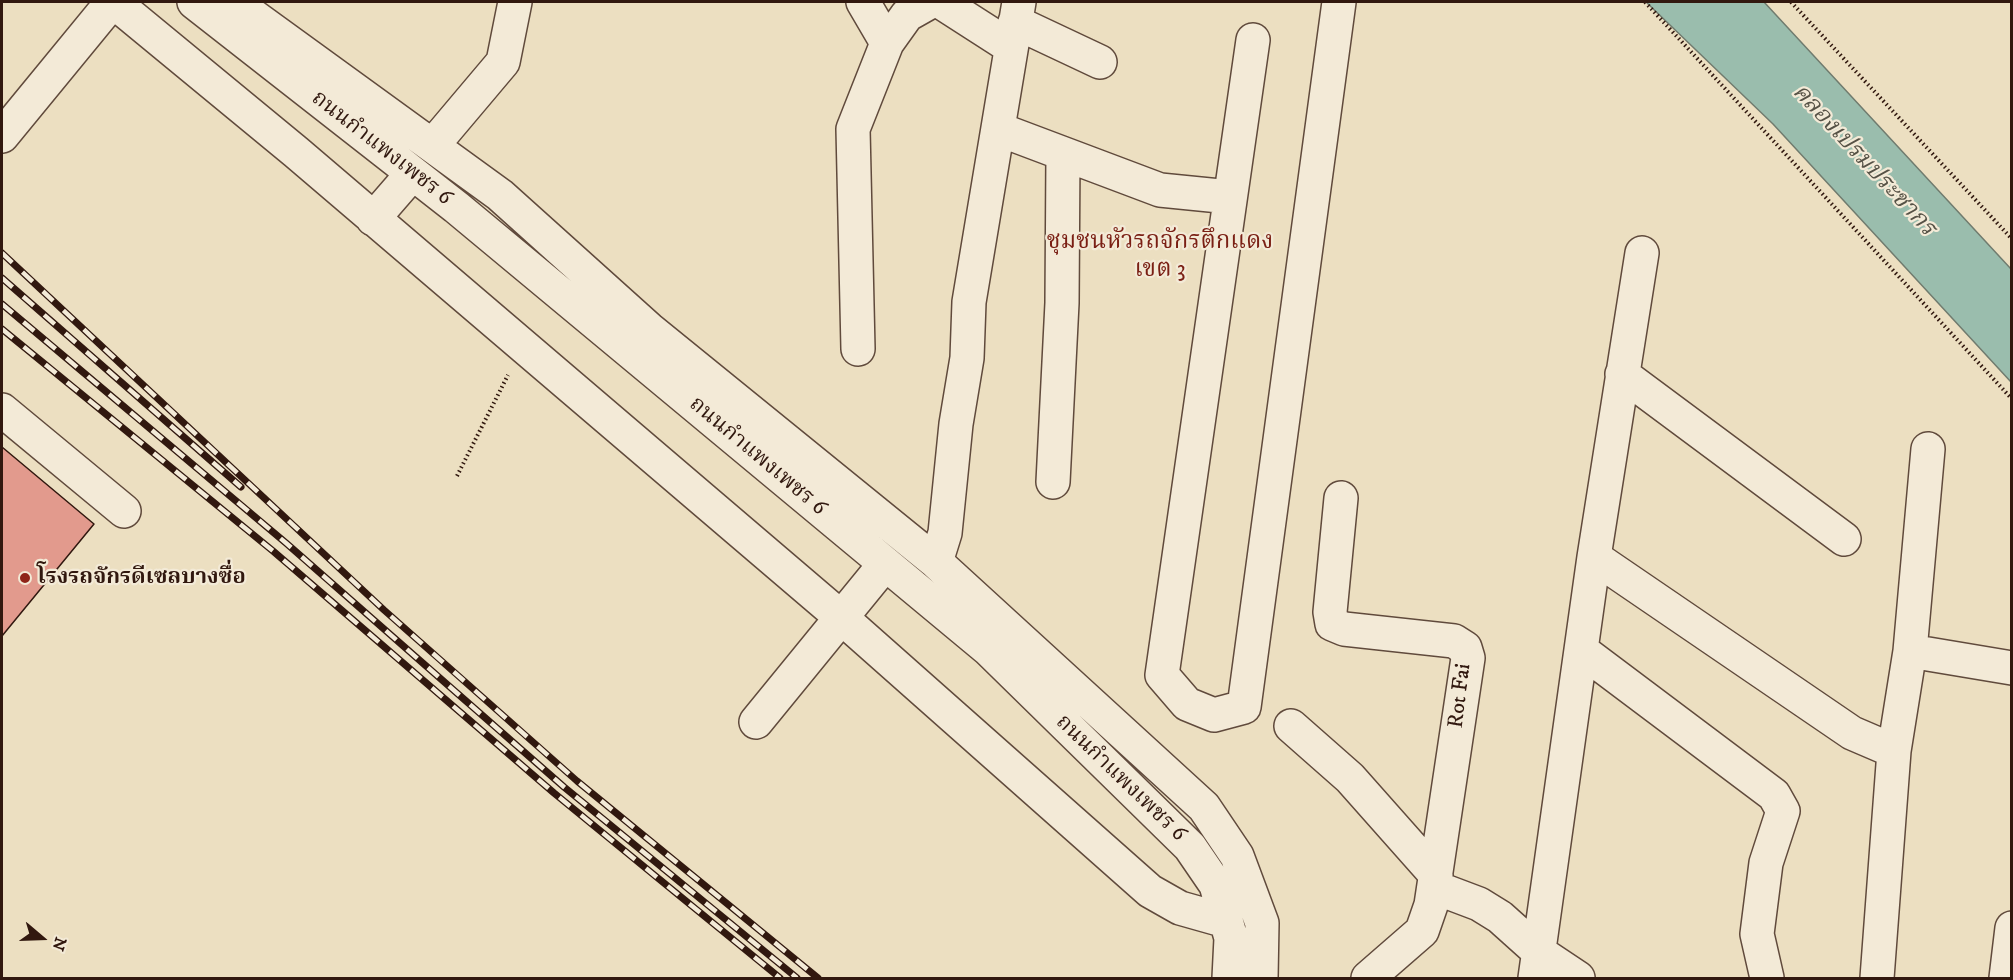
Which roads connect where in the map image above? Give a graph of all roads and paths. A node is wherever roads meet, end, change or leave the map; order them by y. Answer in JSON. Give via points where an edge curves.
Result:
{"nodes":[{"id":1,"x":113,"y":2,"type":"edge"},
{"id":2,"x":194,"y":2,"type":"edge"},
{"id":3,"x":234,"y":2,"type":"edge"},
{"id":4,"x":514,"y":2,"type":"edge"},
{"id":5,"x":863,"y":2,"type":"edge"},
{"id":6,"x":930,"y":2,"type":"edge"},
{"id":7,"x":941,"y":2,"type":"edge"},
{"id":8,"x":1339,"y":2,"type":"edge"},
{"id":9,"x":1645,"y":2,"type":"edge"},
{"id":10,"x":1791,"y":2,"type":"edge"},
{"id":11,"x":1015,"y":23,"type":"edge"},
{"id":12,"x":1252,"y":40,"type":"dead end"},
{"id":13,"x":887,"y":43,"type":"junction"},
{"id":14,"x":1100,"y":62,"type":"dead end"},
{"id":15,"x":998,"y":129,"type":"junction"},
{"id":16,"x":2,"y":136,"type":"edge"},
{"id":17,"x":433,"y":146,"type":"junction"},
{"id":18,"x":1063,"y":154,"type":"junction"},
{"id":19,"x":412,"y":174,"type":"junction"},
{"id":20,"x":1230,"y":197,"type":"junction"},
{"id":21,"x":374,"y":219,"type":"junction"},
{"id":22,"x":2012,"y":240,"type":"edge"},
{"id":23,"x":1642,"y":253,"type":"dead end"},
{"id":24,"x":523,"y":345,"type":"junction"},
{"id":25,"x":858,"y":349,"type":"dead end"},
{"id":26,"x":1622,"y":374,"type":"junction"},
{"id":27,"x":2012,"y":399,"type":"edge"},
{"id":28,"x":2,"y":410,"type":"edge"},
{"id":29,"x":1928,"y":449,"type":"dead end"},
{"id":30,"x":457,"y":476,"type":"dead end"},
{"id":31,"x":1053,"y":482,"type":"dead end"},
{"id":32,"x":1341,"y":498,"type":"dead end"},
{"id":33,"x":124,"y":511,"type":"dead end"},
{"id":34,"x":1844,"y":539,"type":"dead end"},
{"id":35,"x":1594,"y":557,"type":"junction"},
{"id":36,"x":936,"y":562,"type":"junction"},
{"id":37,"x":885,"y":564,"type":"junction"},
{"id":38,"x":843,"y":619,"type":"junction"},
{"id":39,"x":1581,"y":650,"type":"junction"},
{"id":40,"x":1910,"y":651,"type":"junction"},
{"id":41,"x":2012,"y":668,"type":"edge"},
{"id":42,"x":756,"y":722,"type":"dead end"},
{"id":43,"x":1291,"y":726,"type":"dead end"},
{"id":44,"x":1894,"y":751,"type":"junction"},
{"id":45,"x":1435,"y":881,"type":"junction"},
{"id":46,"x":1226,"y":921,"type":"junction"},
{"id":47,"x":2012,"y":928,"type":"edge"},
{"id":48,"x":1537,"y":965,"type":"edge"},
{"id":49,"x":1229,"y":978,"type":"edge"},
{"id":50,"x":1262,"y":978,"type":"edge"},
{"id":51,"x":1368,"y":978,"type":"edge"},
{"id":52,"x":1578,"y":978,"type":"edge"},
{"id":53,"x":1767,"y":978,"type":"edge"},
{"id":54,"x":1877,"y":978,"type":"edge"},
{"id":55,"x":2006,"y":978,"type":"edge"}],
"edges":[{"from":1,"to":16,"type":"street"},
{"from":1,"to":21,"type":"street"},
{"from":2,"to":19,"type":"street","name":"ถนนกำแพงเพชร 6"},
{"from":3,"to":17,"type":"street","name":"ถนนกำแพงเพชร 6"},
{"from":4,"to":17,"type":"street","via":[[503,62]]},
{"from":5,"to":13,"type":"street"},
{"from":6,"to":13,"type":"street","via":[[907,15]]},
{"from":7,"to":11,"type":"street"},
{"from":8,"to":20,"type":"street","via":[[1244,707],[1214,715],[1186,704],[1162,675]]},
{"from":9,"to":27,"type":"path"},
{"from":10,"to":22,"type":"path"},
{"from":11,"to":14,"type":"street"},
{"from":11,"to":15,"type":"street"},
{"from":12,"to":20,"type":"street"},
{"from":13,"to":25,"type":"street","via":[[853,129]]},
{"from":15,"to":18,"type":"street"},
{"from":15,"to":36,"type":"street","via":[[969,302],[968,358],[956,424],[945,533]]},
{"from":17,"to":36,"type":"street","name":"ถนนกำแพงเพชร 6","via":[[500,195],[649,329]]},
{"from":18,"to":20,"type":"street","via":[[1160,190]]},
{"from":18,"to":31,"type":"street","via":[[1062,303]]},
{"from":19,"to":21,"type":"street"},
{"from":19,"to":37,"type":"street","name":"ถนนกำแพงเพชร 6"},
{"from":21,"to":24,"type":"street"},
{"from":23,"to":26,"type":"street"},
{"from":24,"to":30,"type":"path"},
{"from":24,"to":38,"type":"street"},
{"from":26,"to":34,"type":"street"},
{"from":26,"to":35,"type":"street"},
{"from":28,"to":33,"type":"street"},
{"from":29,"to":40,"type":"street"},
{"from":32,"to":45,"type":"street","name":"Rot Fai","via":[[1332,624],[1344,629],[1454,640],[1465,648],[1468,658]]},
{"from":35,"to":39,"type":"street"},
{"from":35,"to":44,"type":"street","via":[[1852,733]]},
{"from":36,"to":50,"type":"street","name":"ถนนกำแพงเพชร 6","via":[[1204,807],[1237,856],[1262,923]]},
{"from":37,"to":38,"type":"street"},
{"from":37,"to":46,"type":"street","name":"ถนนกำแพงเพชร 6","via":[[988,650],[1190,847],[1216,885]]},
{"from":38,"to":42,"type":"street"},
{"from":38,"to":46,"type":"street","via":[[1150,891],[1180,908]]},
{"from":39,"to":48,"type":"street"},
{"from":39,"to":53,"type":"street","via":[[1774,795],[1783,811],[1766,863],[1757,934]]},
{"from":40,"to":41,"type":"street"},
{"from":40,"to":44,"type":"street"},
{"from":43,"to":45,"type":"street","via":[[1350,778]]},
{"from":44,"to":54,"type":"street"},
{"from":45,"to":48,"type":"street","via":[[1500,917]]},
{"from":45,"to":51,"type":"street","name":"Rot Fai","via":[[1422,931]]},
{"from":46,"to":49,"type":"street","name":"ถนนกำแพงเพชร 6","via":[[1231,938]]},
{"from":47,"to":55,"type":"street"},
{"from":48,"to":52,"type":"street"}]}
